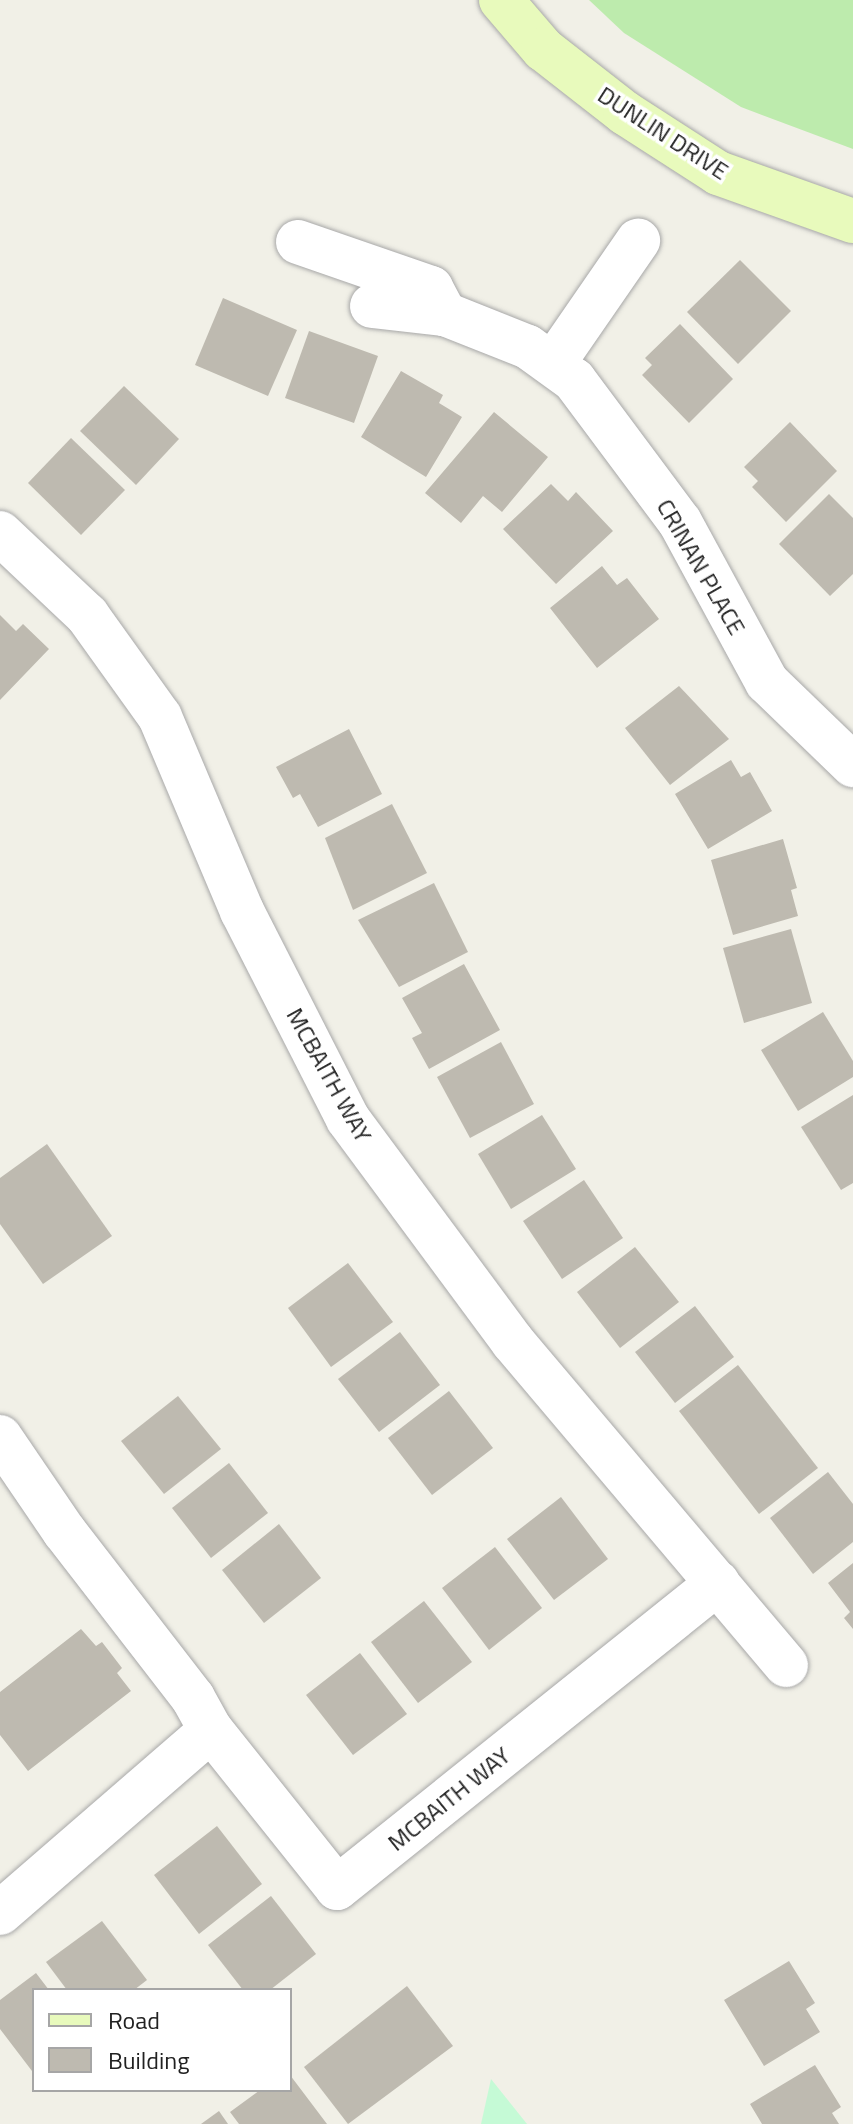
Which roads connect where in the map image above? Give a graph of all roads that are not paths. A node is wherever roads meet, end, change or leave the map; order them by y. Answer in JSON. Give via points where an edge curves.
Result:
{"nodes":[{"id":1,"x":501,"y":0,"type":"edge"},
{"id":2,"x":853,"y":221,"type":"edge"},
{"id":3,"x":638,"y":241,"type":"dead end"},
{"id":4,"x":298,"y":242,"type":"dead end"},
{"id":5,"x":372,"y":306,"type":"dead end"},
{"id":6,"x":445,"y":314,"type":"junction"},
{"id":7,"x":553,"y":364,"type":"junction"},
{"id":8,"x":0,"y":533,"type":"edge"},
{"id":9,"x":853,"y":765,"type":"edge"},
{"id":10,"x":0,"y":1437,"type":"edge"},
{"id":11,"x":718,"y":1583,"type":"junction"},
{"id":12,"x":786,"y":1665,"type":"dead end"},
{"id":13,"x":211,"y":1730,"type":"junction"},
{"id":14,"x":0,"y":1913,"type":"edge"}],
"edges":[{"from":1,"to":2,"type":"street","name":"DUNLIN DRIVE","via":[[543,49],[625,113],[718,173]]},
{"from":3,"to":7,"type":"street"},
{"from":4,"to":6,"type":"street","name":"CRINAN PLACE","via":[[431,288]]},
{"from":5,"to":6,"type":"street","name":"CRINAN PLACE"},
{"from":6,"to":7,"type":"street","name":"CRINAN PLACE","via":[[528,347]]},
{"from":7,"to":9,"type":"street","name":"CRINAN PLACE","via":[[574,380],[680,522],[767,682]]},
{"from":8,"to":11,"type":"street","name":"MCBAITH WAY","via":[[87,615],[160,717],[242,911],[348,1119],[513,1342]]},
{"from":10,"to":13,"type":"street","name":"MCBAITH WAY","via":[[64,1531],[193,1698]]},
{"from":11,"to":12,"type":"street","name":"MCBAITH WAY"},
{"from":11,"to":13,"type":"street","name":"MCBAITH WAY","via":[[337,1888]]},
{"from":13,"to":14,"type":"street"}]}
